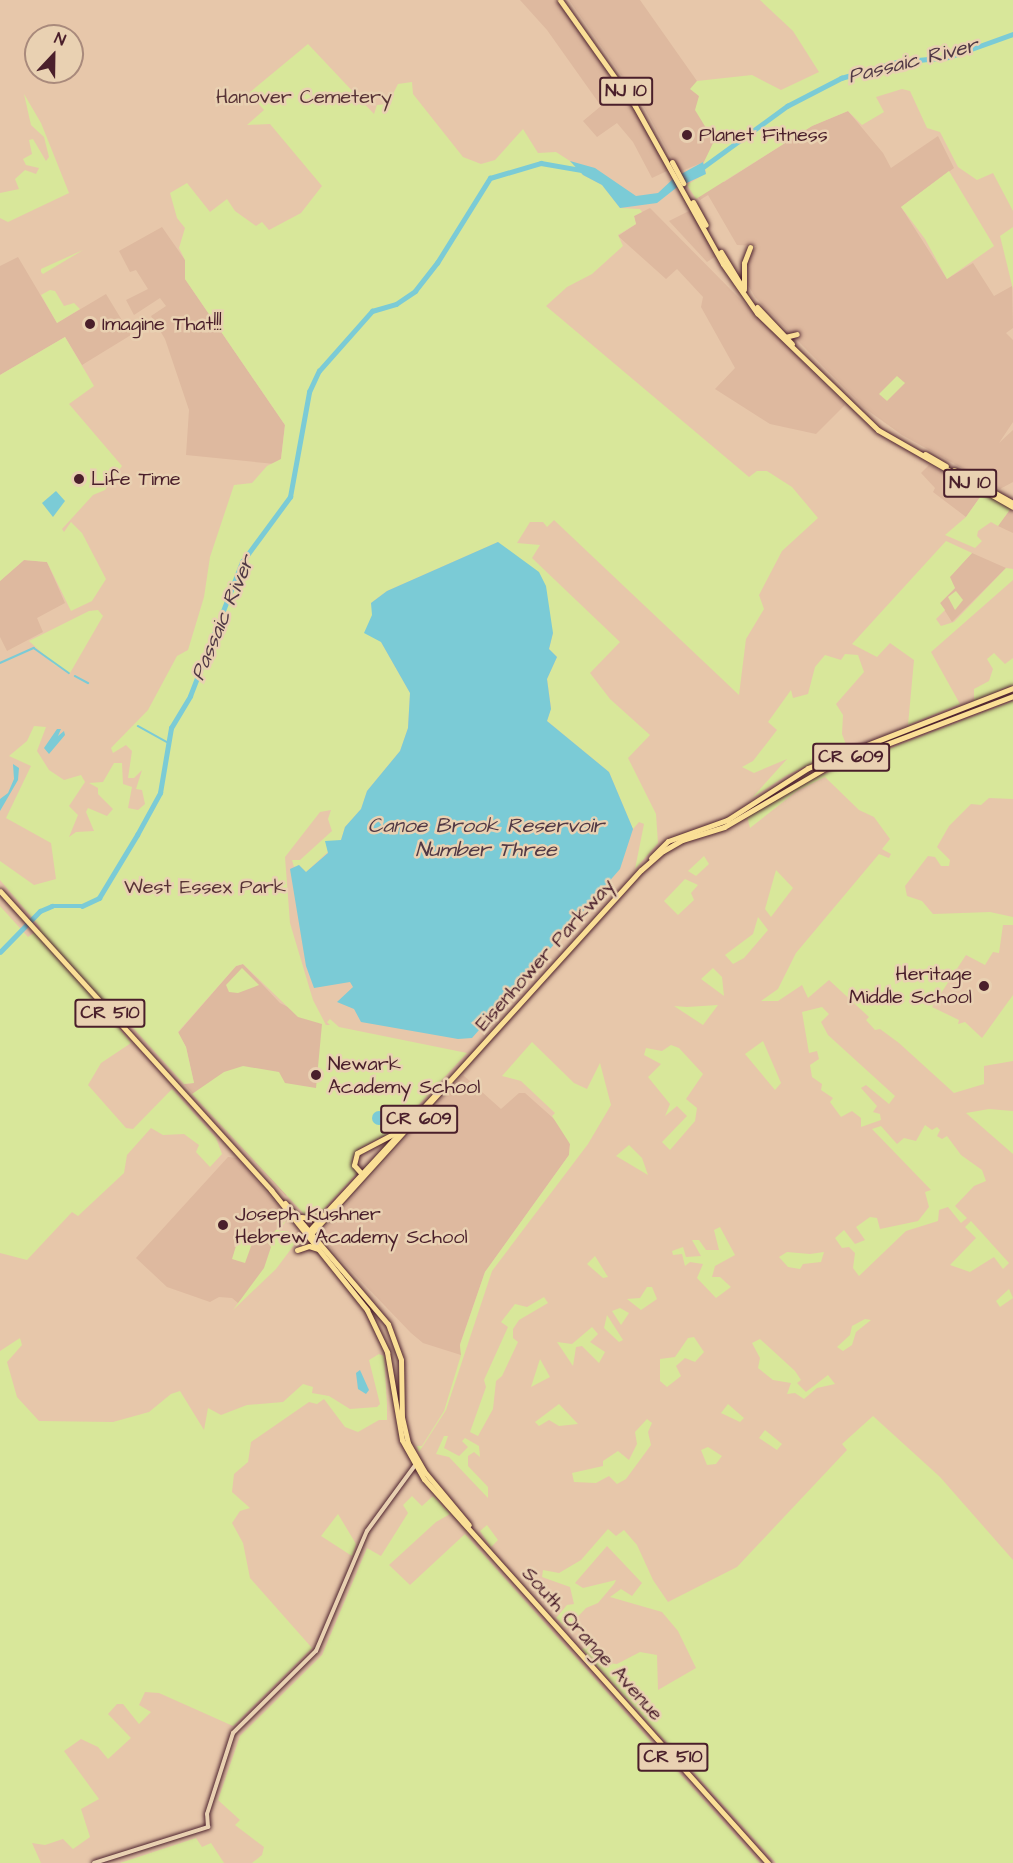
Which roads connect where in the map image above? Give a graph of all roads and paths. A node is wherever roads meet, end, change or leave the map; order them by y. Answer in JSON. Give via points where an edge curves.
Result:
{"nodes":[{"id":1,"x":562,"y":0,"type":"edge"},
{"id":2,"x":677,"y":176,"type":"junction"},
{"id":3,"x":683,"y":187,"type":"junction"},
{"id":4,"x":750,"y":247,"type":"dead end"},
{"id":5,"x":738,"y":254,"type":"dead end"},
{"id":6,"x":744,"y":263,"type":"junction"},
{"id":7,"x":746,"y":293,"type":"junction"},
{"id":8,"x":785,"y":337,"type":"junction"},
{"id":9,"x":793,"y":345,"type":"junction"},
{"id":10,"x":1013,"y":505,"type":"edge"},
{"id":11,"x":1013,"y":688,"type":"edge"},
{"id":12,"x":1013,"y":696,"type":"edge"},
{"id":13,"x":641,"y":870,"type":"junction"},
{"id":14,"x":0,"y":891,"type":"edge"},
{"id":15,"x":470,"y":1060,"type":"junction"},
{"id":16,"x":399,"y":1131,"type":"junction"},
{"id":17,"x":363,"y":1175,"type":"junction"},
{"id":18,"x":271,"y":1190,"type":"junction"},
{"id":19,"x":295,"y":1213,"type":"junction"},
{"id":20,"x":319,"y":1223,"type":"junction"},
{"id":21,"x":310,"y":1233,"type":"junction"},
{"id":22,"x":320,"y":1241,"type":"junction"},
{"id":23,"x":297,"y":1250,"type":"dead end"},
{"id":24,"x":321,"y":1251,"type":"junction"},
{"id":25,"x":416,"y":1464,"type":"junction"},
{"id":26,"x":94,"y":1863,"type":"edge"},
{"id":27,"x":768,"y":1863,"type":"edge"}],
"edges":[{"from":1,"to":2,"type":"main road","number":"NJ 10","via":[[627,92]]},
{"from":1,"to":2,"type":"main road","number":"NJ 10","via":[[651,124]]},
{"from":2,"to":3,"type":"main road","number":"NJ 10"},
{"from":3,"to":7,"type":"main road","number":"NJ 10"},
{"from":3,"to":10,"type":"main road","number":"NJ 10","via":[[723,264],[757,313],[878,430]]},
{"from":4,"to":6,"type":"main road"},
{"from":5,"to":6,"type":"main road"},
{"from":6,"to":7,"type":"main road"},
{"from":7,"to":8,"type":"main road","number":"NJ 10"},
{"from":8,"to":9,"type":"main road","number":"NJ 10"},
{"from":8,"to":9,"type":"main road","via":[[797,334]]},
{"from":9,"to":10,"type":"main road","number":"NJ 10","via":[[887,432]]},
{"from":11,"to":13,"type":"main road","name":"Eisenhower Parkway","number":"CR 609","via":[[808,768],[727,820],[668,841]]},
{"from":12,"to":13,"type":"main road","name":"Eisenhower Parkway","number":"CR 609","via":[[810,775],[724,827],[673,845]]},
{"from":13,"to":15,"type":"main road","name":"Eisenhower Parkway","number":"CR 609"},
{"from":14,"to":18,"type":"main road","number":"CR 510"},
{"from":15,"to":16,"type":"main road","name":"Eisenhower Parkway","number":"CR 609"},
{"from":15,"to":17,"type":"main road","name":"Eisenhower Parkway","number":"CR 609"},
{"from":16,"to":17,"type":"main road","name":"Eisenhower Parkway","number":"CR 609"},
{"from":16,"to":17,"type":"main road","via":[[357,1153],[354,1165]]},
{"from":17,"to":20,"type":"main road","name":"Eisenhower Parkway","number":"CR 609"},
{"from":18,"to":19,"type":"main road","number":"CR 510"},
{"from":18,"to":21,"type":"main road","number":"CR 510"},
{"from":19,"to":20,"type":"main road"},
{"from":19,"to":21,"type":"main road","number":"CR 510"},
{"from":20,"to":21,"type":"main road","name":"Eisenhower Parkway","number":"CR 609"},
{"from":20,"to":22,"type":"main road"},
{"from":21,"to":22,"type":"main road","number":"CR 510"},
{"from":21,"to":24,"type":"main road","number":"CR 510"},
{"from":22,"to":25,"type":"main road","number":"CR 510","via":[[382,1313],[394,1337],[401,1360],[402,1417]]},
{"from":23,"to":24,"type":"main road","via":[[309,1246]]},
{"from":24,"to":25,"type":"main road","number":"CR 510","via":[[379,1330],[389,1360],[398,1426]]},
{"from":25,"to":26,"type":"main road","via":[[367,1531],[316,1651],[233,1733],[207,1814],[195,1832]]},
{"from":25,"to":27,"type":"main road","name":"South Orange Avenue","number":"CR 510"}]}
